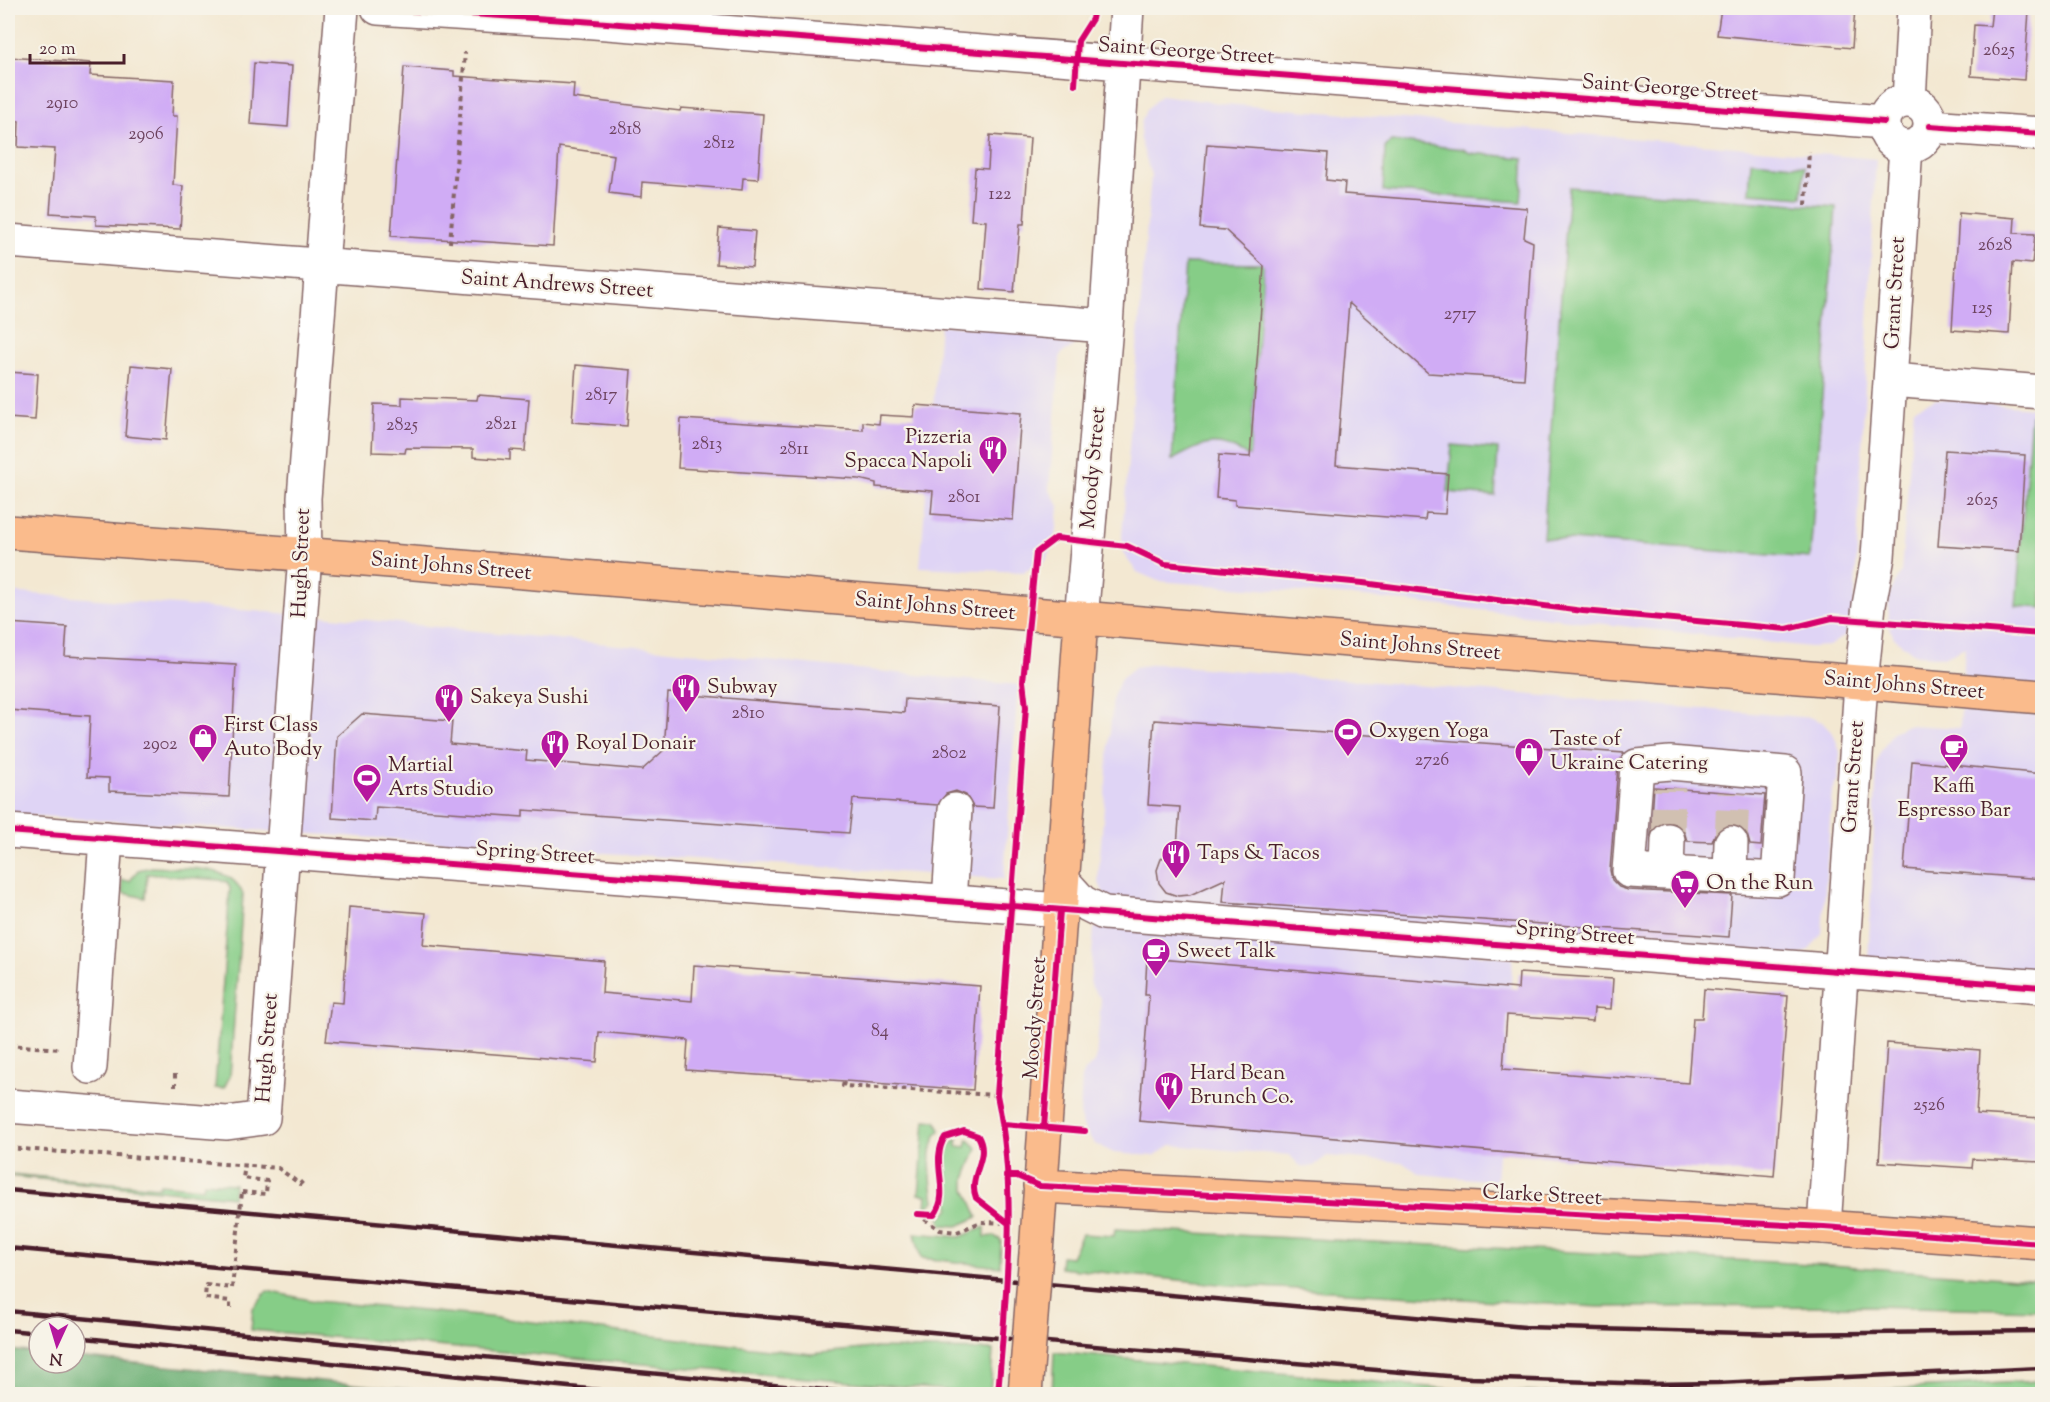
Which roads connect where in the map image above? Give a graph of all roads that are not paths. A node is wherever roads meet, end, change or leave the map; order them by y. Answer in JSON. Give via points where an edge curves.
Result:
{"nodes":[{"id":1,"x":342,"y":8,"type":"edge"},
{"id":2,"x":378,"y":8,"type":"edge"},
{"id":3,"x":1127,"y":8,"type":"edge"},
{"id":4,"x":1914,"y":8,"type":"edge"},
{"id":5,"x":1123,"y":64,"type":"junction"},
{"id":6,"x":1909,"y":101,"type":"junction"},
{"id":7,"x":1884,"y":122,"type":"junction"},
{"id":8,"x":1930,"y":126,"type":"junction"},
{"id":9,"x":2043,"y":134,"type":"edge"},
{"id":10,"x":1905,"y":147,"type":"junction"},
{"id":11,"x":8,"y":241,"type":"edge"},
{"id":12,"x":322,"y":267,"type":"junction"},
{"id":13,"x":1106,"y":326,"type":"junction"},
{"id":14,"x":1891,"y":380,"type":"junction"},
{"id":15,"x":2043,"y":392,"type":"edge"},
{"id":16,"x":8,"y":532,"type":"edge"},
{"id":17,"x":304,"y":555,"type":"junction"},
{"id":18,"x":1081,"y":620,"type":"junction"},
{"id":19,"x":1861,"y":683,"type":"junction"},
{"id":20,"x":2043,"y":697,"type":"edge"},
{"id":21,"x":955,"y":810,"type":"dead end"},
{"id":22,"x":8,"y":831,"type":"edge"},
{"id":23,"x":106,"y":838,"type":"junction"},
{"id":24,"x":1668,"y":840,"type":"tunnel mouth"},
{"id":25,"x":1731,"y":843,"type":"tunnel mouth"},
{"id":26,"x":283,"y":851,"type":"junction"},
{"id":27,"x":1667,"y":873,"type":"junction"},
{"id":28,"x":1730,"y":876,"type":"junction"},
{"id":29,"x":1061,"y":895,"type":"junction"},
{"id":30,"x":949,"y":901,"type":"junction"},
{"id":31,"x":1842,"y":971,"type":"junction"},
{"id":32,"x":2043,"y":987,"type":"edge"},
{"id":33,"x":90,"y":1068,"type":"dead end"},
{"id":34,"x":8,"y":1106,"type":"edge"},
{"id":35,"x":1040,"y":1186,"type":"junction"},
{"id":36,"x":1824,"y":1227,"type":"junction"},
{"id":37,"x":2043,"y":1243,"type":"edge"},
{"id":38,"x":1025,"y":1395,"type":"edge"}],
"edges":[{"from":1,"to":12,"type":"street","name":"Hugh Street"},
{"from":2,"to":5,"type":"street","name":"Saint George Street"},
{"from":3,"to":5,"type":"street","name":"Moody Street"},
{"from":4,"to":6,"type":"street"},
{"from":5,"to":7,"type":"street","name":"Saint George Street"},
{"from":5,"to":13,"type":"street","name":"Moody Street"},
{"from":6,"to":7,"type":"street","via":[[1895,105]]},
{"from":6,"to":8,"type":"street","via":[[1927,112]]},
{"from":7,"to":10,"type":"street","via":[[1892,142]]},
{"from":8,"to":9,"type":"street"},
{"from":8,"to":10,"type":"street","via":[[1925,139]]},
{"from":10,"to":14,"type":"street","name":"Grant Street"},
{"from":11,"to":12,"type":"street","name":"Saint Andrews Street"},
{"from":12,"to":13,"type":"street","name":"Saint Andrews Street"},
{"from":12,"to":17,"type":"street","name":"Hugh Street","via":[[304,498]]},
{"from":13,"to":18,"type":"street","name":"Moody Street"},
{"from":14,"to":15,"type":"street"},
{"from":14,"to":19,"type":"street","name":"Grant Street","via":[[1878,557]]},
{"from":16,"to":17,"type":"main road","name":"Saint Johns Street"},
{"from":17,"to":18,"type":"main road","name":"Saint Johns Street"},
{"from":17,"to":26,"type":"street","name":"Hugh Street"},
{"from":18,"to":19,"type":"main road","name":"Saint Johns Street"},
{"from":18,"to":29,"type":"main road","name":"Moody Street"},
{"from":19,"to":20,"type":"main road","name":"Saint Johns Street"},
{"from":19,"to":31,"type":"street","name":"Grant Street"},
{"from":21,"to":30,"type":"street"},
{"from":22,"to":23,"type":"street","name":"Spring Street"},
{"from":23,"to":26,"type":"street","name":"Spring Street"},
{"from":23,"to":33,"type":"street"},
{"from":24,"to":27,"type":"street"},
{"from":25,"to":28,"type":"street"},
{"from":26,"to":30,"type":"street","name":"Spring Street"},
{"from":26,"to":34,"type":"street","name":"Hugh Street","via":[[263,1118],[227,1123]]},
{"from":27,"to":28,"type":"street"},
{"from":27,"to":28,"type":"street","via":[[1629,871],[1637,766],[1669,776],[1734,781],[1785,773],[1778,879]]},
{"from":29,"to":30,"type":"street","name":"Spring Street"},
{"from":29,"to":31,"type":"street","name":"Spring Street","via":[[1104,913]]},
{"from":29,"to":35,"type":"main road","name":"Moody Street"},
{"from":31,"to":32,"type":"street","name":"Spring Street"},
{"from":31,"to":36,"type":"street","name":"Grant Street"},
{"from":35,"to":36,"type":"main road","name":"Clarke Street"},
{"from":35,"to":38,"type":"main road","name":"Moody Street","bridge":true},
{"from":36,"to":37,"type":"main road","name":"Clarke Street"}]}
